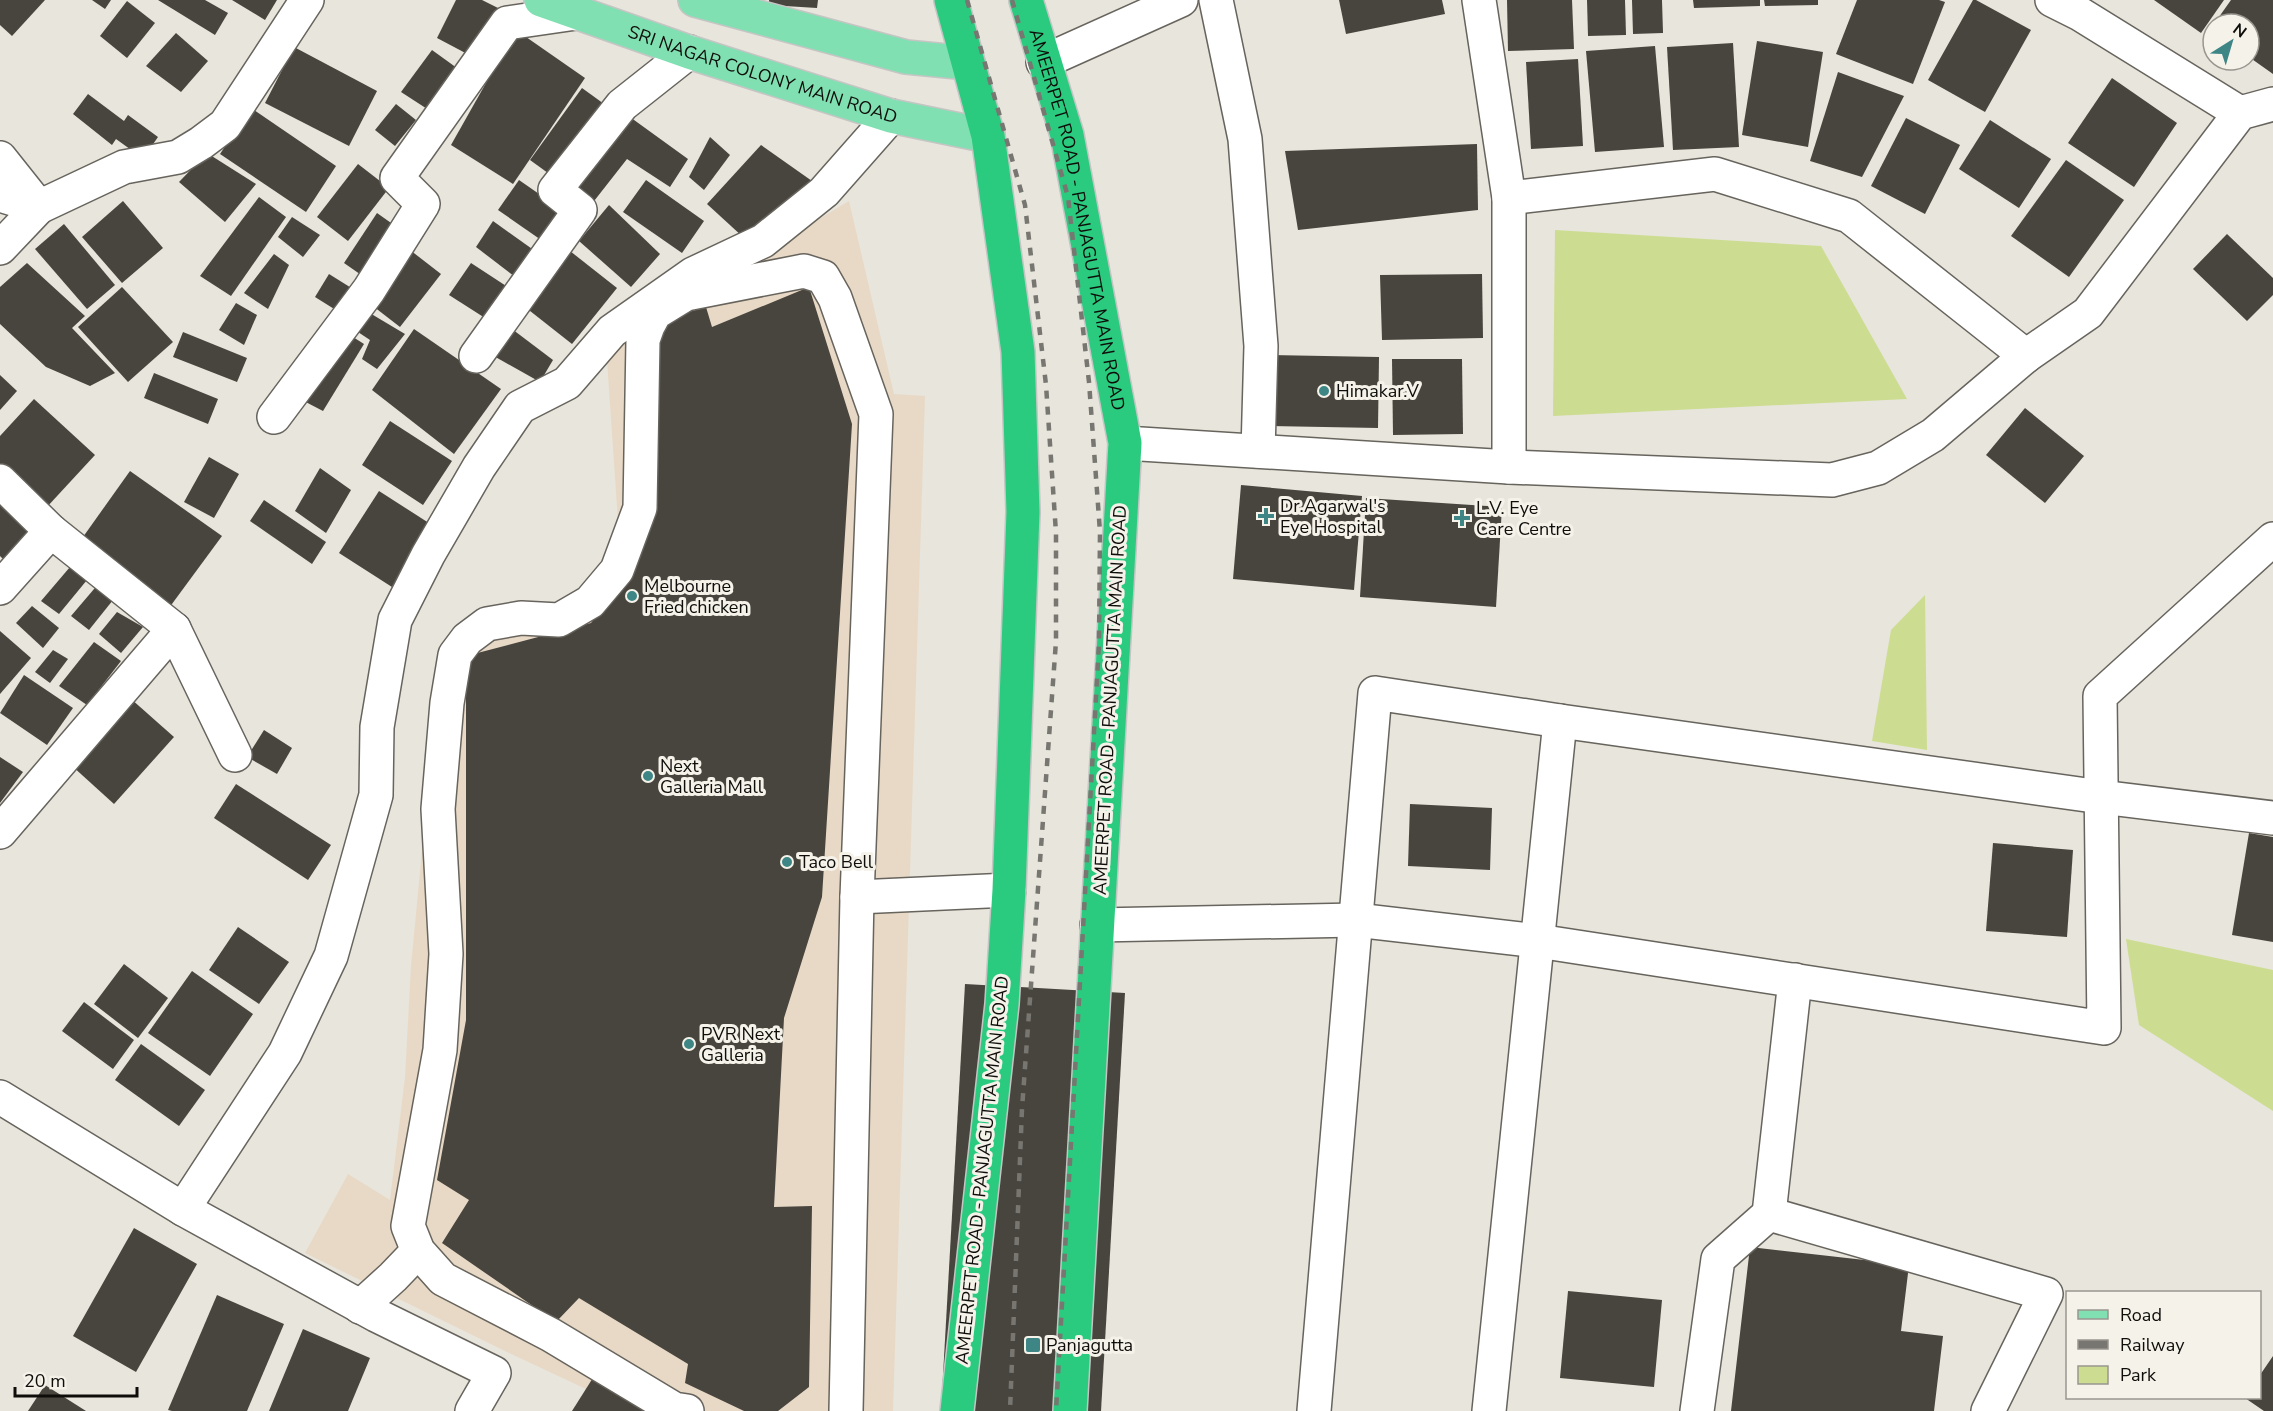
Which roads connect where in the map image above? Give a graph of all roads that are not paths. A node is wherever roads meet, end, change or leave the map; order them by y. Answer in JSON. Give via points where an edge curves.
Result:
{"nodes":[{"id":1,"x":307,"y":0,"type":"edge"},
{"id":2,"x":541,"y":0,"type":"edge"},
{"id":3,"x":695,"y":0,"type":"edge"},
{"id":4,"x":951,"y":0,"type":"edge"},
{"id":5,"x":1026,"y":0,"type":"edge"},
{"id":6,"x":1181,"y":0,"type":"edge"},
{"id":7,"x":1216,"y":0,"type":"edge"},
{"id":8,"x":1479,"y":0,"type":"edge"},
{"id":9,"x":2052,"y":0,"type":"edge"},
{"id":10,"x":576,"y":13,"type":"junction"},
{"id":11,"x":689,"y":52,"type":"junction"},
{"id":12,"x":1043,"y":62,"type":"junction"},
{"id":13,"x":968,"y":63,"type":"junction"},
{"id":14,"x":2273,"y":104,"type":"edge"},
{"id":15,"x":2240,"y":114,"type":"junction"},
{"id":16,"x":891,"y":116,"type":"junction"},
{"id":17,"x":988,"y":136,"type":"junction"},
{"id":18,"x":0,"y":158,"type":"edge"},
{"id":19,"x":0,"y":195,"type":"edge"},
{"id":20,"x":1509,"y":198,"type":"junction"},
{"id":21,"x":39,"y":207,"type":"junction"},
{"id":22,"x":0,"y":248,"type":"edge"},
{"id":23,"x":476,"y":356,"type":"dead end"},
{"id":24,"x":2026,"y":356,"type":"junction"},
{"id":25,"x":274,"y":417,"type":"dead end"},
{"id":26,"x":1125,"y":443,"type":"junction"},
{"id":27,"x":1258,"y":451,"type":"junction"},
{"id":28,"x":1509,"y":467,"type":"junction"},
{"id":29,"x":0,"y":480,"type":"edge"},
{"id":30,"x":51,"y":531,"type":"junction"},
{"id":31,"x":2273,"y":539,"type":"edge"},
{"id":32,"x":0,"y":588,"type":"edge"},
{"id":33,"x":174,"y":628,"type":"junction"},
{"id":34,"x":1560,"y":721,"type":"junction"},
{"id":35,"x":235,"y":755,"type":"dead end"},
{"id":36,"x":2101,"y":797,"type":"junction"},
{"id":37,"x":2273,"y":818,"type":"edge"},
{"id":38,"x":0,"y":832,"type":"edge"},
{"id":39,"x":1009,"y":890,"type":"junction"},
{"id":40,"x":857,"y":897,"type":"junction"},
{"id":41,"x":1356,"y":920,"type":"junction"},
{"id":42,"x":1097,"y":925,"type":"junction"},
{"id":43,"x":1538,"y":941,"type":"junction"},
{"id":44,"x":1795,"y":980,"type":"junction"},
{"id":45,"x":0,"y":1097,"type":"edge"},
{"id":46,"x":183,"y":1209,"type":"junction"},
{"id":47,"x":1769,"y":1214,"type":"junction"},
{"id":48,"x":418,"y":1251,"type":"junction"},
{"id":49,"x":360,"y":1306,"type":"junction"},
{"id":50,"x":472,"y":1411,"type":"edge"},
{"id":51,"x":687,"y":1411,"type":"edge"},
{"id":52,"x":846,"y":1411,"type":"edge"},
{"id":53,"x":957,"y":1411,"type":"edge"},
{"id":54,"x":1070,"y":1411,"type":"edge"},
{"id":55,"x":1314,"y":1411,"type":"edge"},
{"id":56,"x":1489,"y":1411,"type":"edge"},
{"id":57,"x":1697,"y":1411,"type":"edge"},
{"id":58,"x":1988,"y":1411,"type":"edge"}],
"edges":[{"from":1,"to":21,"type":"street","via":[[225,125],[178,157],[124,167]]},
{"from":2,"to":10,"type":"main road","name":"SRI NAGAR COLONY MAIN ROAD"},
{"from":3,"to":13,"type":"main road","via":[[906,57]]},
{"from":4,"to":13,"type":"highway","name":"AMEERPET ROAD - PANJAGUTTA MAIN ROAD"},
{"from":5,"to":12,"type":"highway","name":"AMEERPET ROAD - PANJAGUTTA MAIN ROAD"},
{"from":6,"to":12,"type":"street"},
{"from":7,"to":27,"type":"street","via":[[1245,139],[1261,346]]},
{"from":8,"to":20,"type":"street"},
{"from":9,"to":15,"type":"street"},
{"from":10,"to":11,"type":"main road","name":"SRI NAGAR COLONY MAIN ROAD"},
{"from":10,"to":25,"type":"street","via":[[507,23],[397,178],[423,204],[369,290]]},
{"from":11,"to":16,"type":"main road","name":"SRI NAGAR COLONY MAIN ROAD"},
{"from":11,"to":23,"type":"street","via":[[622,105],[555,190],[580,210]]},
{"from":12,"to":26,"type":"highway","name":"AMEERPET ROAD - PANJAGUTTA MAIN ROAD","via":[[1067,135]]},
{"from":13,"to":17,"type":"highway","name":"AMEERPET ROAD - PANJAGUTTA MAIN ROAD"},
{"from":14,"to":15,"type":"street"},
{"from":15,"to":24,"type":"street","via":[[2088,313]]},
{"from":16,"to":17,"type":"main road","name":"SRI NAGAR COLONY MAIN ROAD"},
{"from":16,"to":46,"type":"street","via":[[824,192],[763,241],[693,274],[612,331],[567,383],[520,407],[479,468],[395,620],[377,727],[376,795],[331,956],[285,1053]]},
{"from":17,"to":39,"type":"highway","name":"AMEERPET ROAD - PANJAGUTTA MAIN ROAD","via":[[1018,352],[1023,501]]},
{"from":18,"to":21,"type":"street"},
{"from":19,"to":21,"type":"street"},
{"from":20,"to":24,"type":"street","via":[[1715,174],[1849,216]]},
{"from":20,"to":28,"type":"street"},
{"from":21,"to":22,"type":"street"},
{"from":24,"to":28,"type":"street","via":[[1933,435],[1878,468],[1832,480]]},
{"from":26,"to":27,"type":"street"},
{"from":26,"to":42,"type":"highway","name":"AMEERPET ROAD - PANJAGUTTA MAIN ROAD"},
{"from":27,"to":28,"type":"street"},
{"from":29,"to":30,"type":"street"},
{"from":30,"to":32,"type":"street"},
{"from":30,"to":33,"type":"street"},
{"from":31,"to":36,"type":"street","via":[[2100,696]]},
{"from":33,"to":35,"type":"street"},
{"from":33,"to":38,"type":"street"},
{"from":34,"to":36,"type":"street"},
{"from":34,"to":41,"type":"street","via":[[1375,693]]},
{"from":34,"to":43,"type":"street"},
{"from":36,"to":37,"type":"street"},
{"from":36,"to":44,"type":"street","via":[[2104,1028]]},
{"from":39,"to":40,"type":"street"},
{"from":39,"to":53,"type":"highway","name":"AMEERPET ROAD - PANJAGUTTA MAIN ROAD","via":[[1002,1004]]},
{"from":40,"to":48,"type":"street","via":[[876,414],[835,298],[823,277],[804,271],[686,294],[655,313],[644,340],[640,508],[617,570],[590,602],[559,620],[521,618],[488,624],[466,639],[455,655],[438,809],[446,954],[440,1050],[408,1226]]},
{"from":40,"to":52,"type":"street"},
{"from":41,"to":42,"type":"street"},
{"from":41,"to":43,"type":"street"},
{"from":41,"to":55,"type":"street"},
{"from":42,"to":54,"type":"highway","name":"AMEERPET ROAD - PANJAGUTTA MAIN ROAD"},
{"from":43,"to":44,"type":"street"},
{"from":43,"to":56,"type":"street"},
{"from":44,"to":47,"type":"street"},
{"from":45,"to":46,"type":"street"},
{"from":46,"to":49,"type":"street"},
{"from":47,"to":57,"type":"street","via":[[1718,1259]]},
{"from":47,"to":58,"type":"street","via":[[2046,1294]]},
{"from":48,"to":49,"type":"street"},
{"from":48,"to":51,"type":"street","via":[[443,1279],[551,1335],[674,1409]]},
{"from":49,"to":50,"type":"street","via":[[494,1373]]}]}
